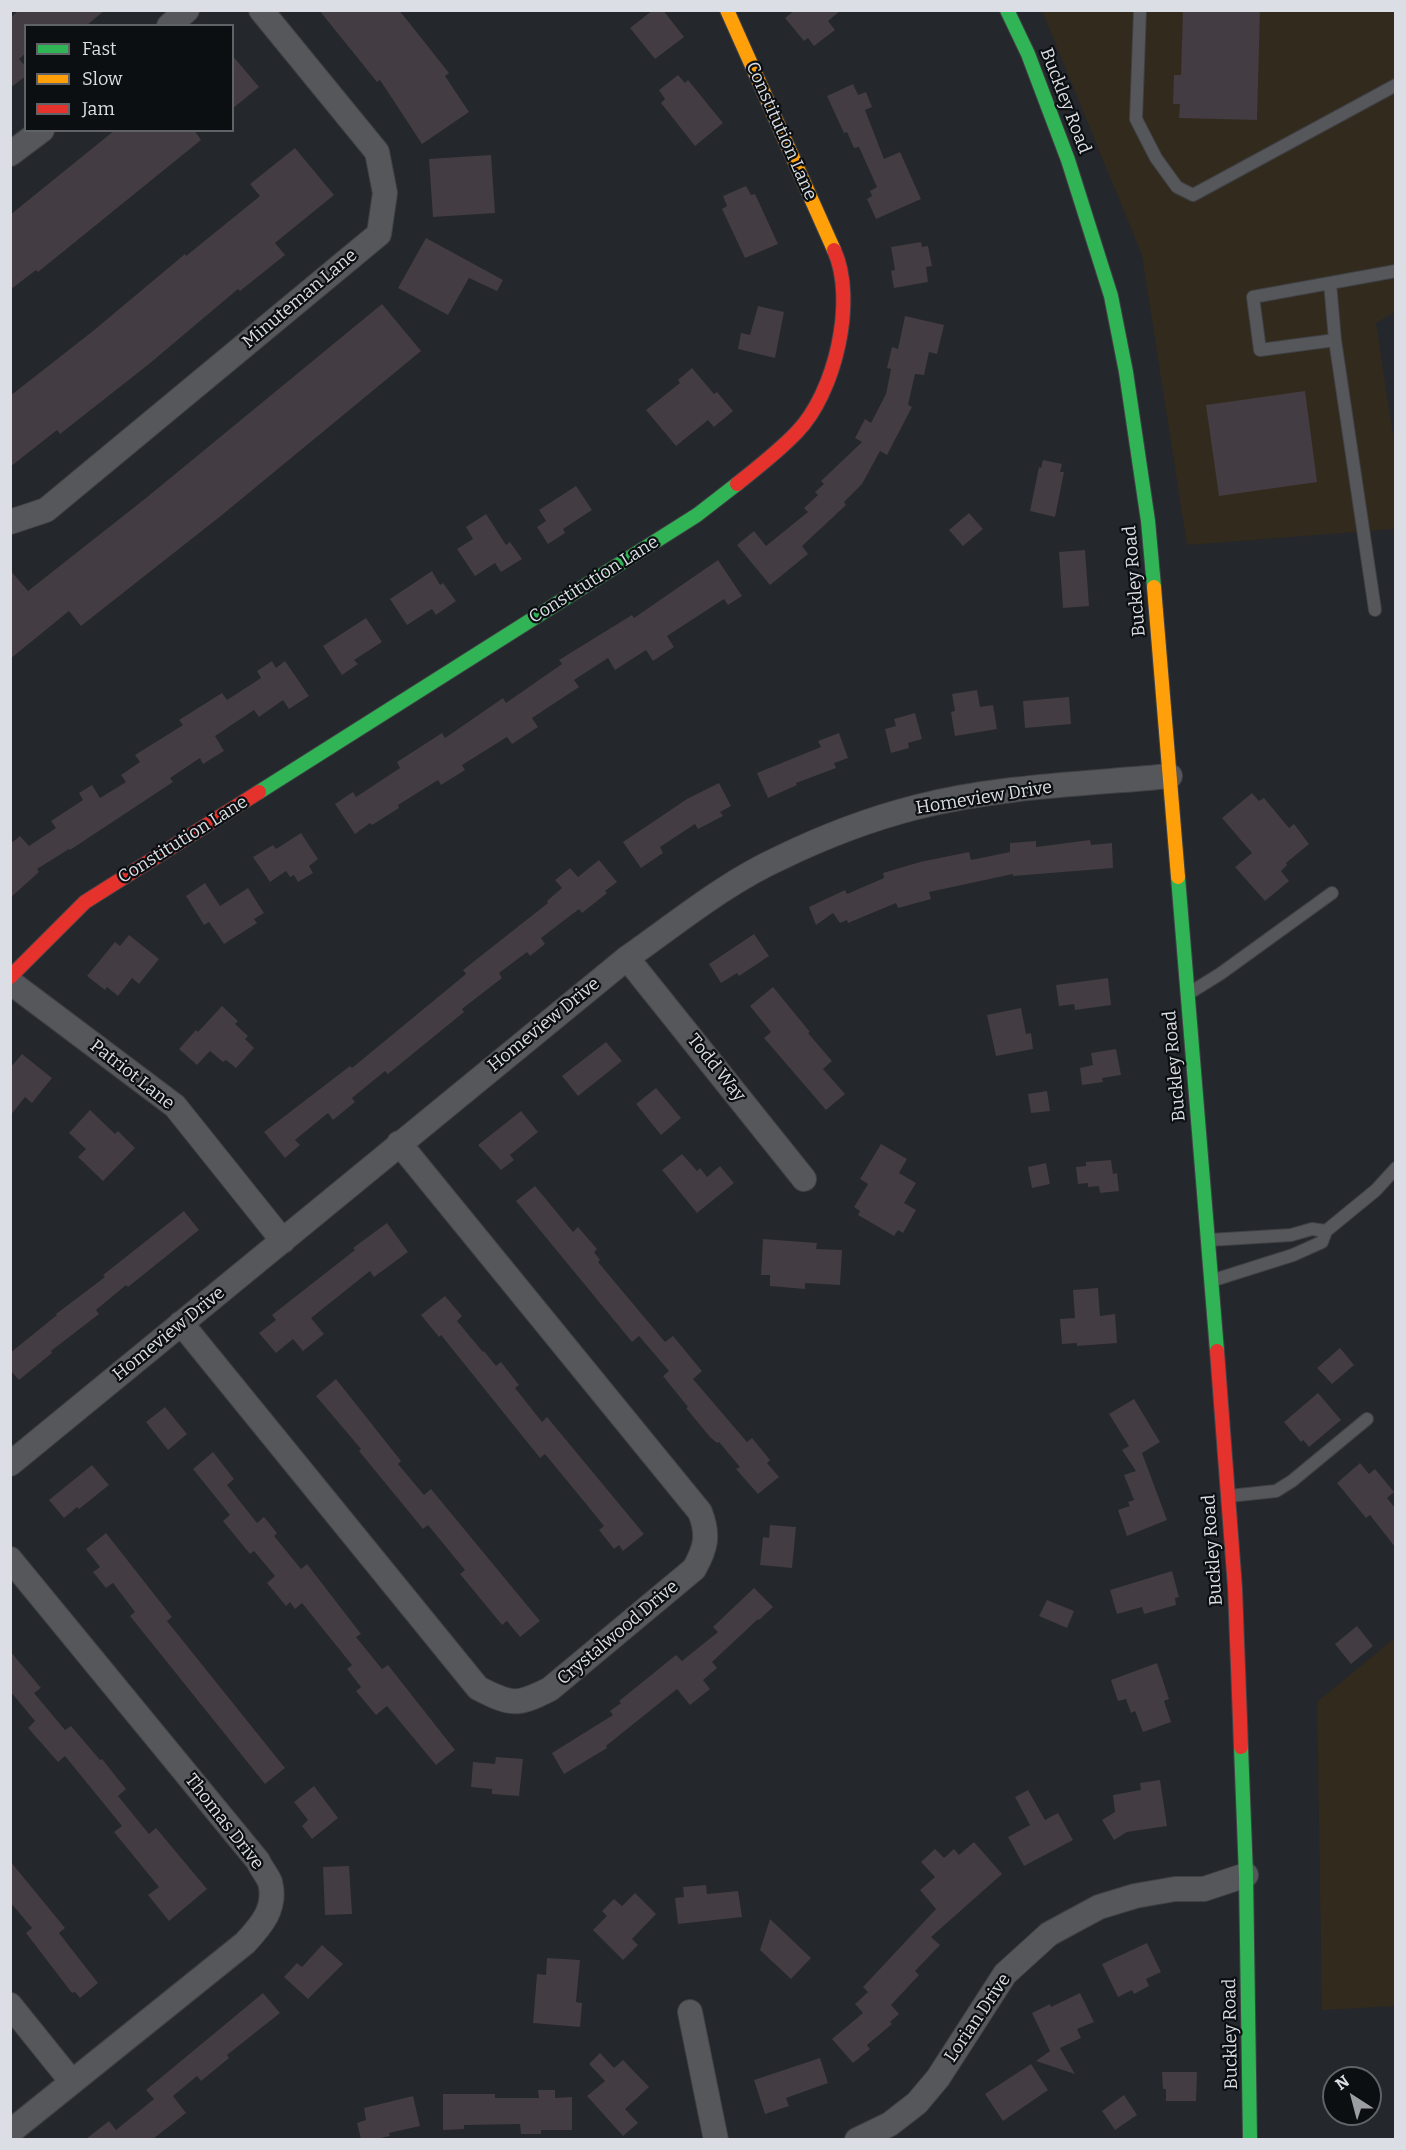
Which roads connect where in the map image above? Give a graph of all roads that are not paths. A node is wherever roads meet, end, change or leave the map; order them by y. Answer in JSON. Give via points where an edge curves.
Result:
{"nodes":[{"id":1,"x":187,"y":10,"type":"edge"},
{"id":2,"x":261,"y":10,"type":"edge"},
{"id":3,"x":727,"y":10,"type":"edge"},
{"id":4,"x":1007,"y":10,"type":"edge"},
{"id":5,"x":1140,"y":10,"type":"edge"},
{"id":6,"x":171,"y":24,"type":"edge"},
{"id":7,"x":1395,"y":85,"type":"edge"},
{"id":8,"x":39,"y":132,"type":"edge"},
{"id":9,"x":10,"y":154,"type":"edge"},
{"id":10,"x":1395,"y":271,"type":"edge"},
{"id":11,"x":1330,"y":283,"type":"junction"},
{"id":12,"x":1335,"y":340,"type":"junction"},
{"id":13,"x":10,"y":522,"type":"edge"},
{"id":14,"x":1375,"y":610,"type":"dead end"},
{"id":15,"x":1170,"y":776,"type":"junction"},
{"id":16,"x":1332,"y":893,"type":"dead end"},
{"id":17,"x":627,"y":958,"type":"junction"},
{"id":18,"x":10,"y":980,"type":"edge"},
{"id":19,"x":1187,"y":994,"type":"junction"},
{"id":20,"x":399,"y":1143,"type":"junction"},
{"id":21,"x":1395,"y":1168,"type":"edge"},
{"id":22,"x":804,"y":1179,"type":"dead end"},
{"id":23,"x":1326,"y":1231,"type":"junction"},
{"id":24,"x":1208,"y":1240,"type":"junction"},
{"id":25,"x":283,"y":1241,"type":"junction"},
{"id":26,"x":1212,"y":1281,"type":"junction"},
{"id":27,"x":181,"y":1323,"type":"junction"},
{"id":28,"x":1367,"y":1419,"type":"dead end"},
{"id":29,"x":10,"y":1464,"type":"edge"},
{"id":30,"x":1228,"y":1496,"type":"junction"},
{"id":31,"x":10,"y":1559,"type":"edge"},
{"id":32,"x":1246,"y":1875,"type":"junction"},
{"id":33,"x":10,"y":2005,"type":"edge"},
{"id":34,"x":690,"y":2012,"type":"dead end"},
{"id":35,"x":72,"y":2082,"type":"junction"},
{"id":36,"x":10,"y":2132,"type":"edge"},
{"id":37,"x":716,"y":2139,"type":"edge"},
{"id":38,"x":857,"y":2139,"type":"edge"},
{"id":39,"x":1250,"y":2139,"type":"edge"}],
"edges":[{"from":1,"to":6,"type":"street"},
{"from":2,"to":13,"type":"street","name":"Minuteman Lane","via":[[377,152],[385,193],[379,234],[45,510]]},
{"from":3,"to":18,"type":"street","name":"Constitution Lane","via":[[840,263],[844,305],[838,346],[824,391],[798,430],[697,515],[85,902]]},
{"from":4,"to":15,"type":"street","name":"Buckley Road","via":[[1068,160],[1111,296],[1148,521]]},
{"from":5,"to":7,"type":"lane","via":[[1136,119],[1177,188],[1192,195]]},
{"from":8,"to":9,"type":"street"},
{"from":10,"to":11,"type":"lane"},
{"from":11,"to":12,"type":"lane"},
{"from":11,"to":12,"type":"lane","via":[[1253,297],[1260,350]]},
{"from":12,"to":14,"type":"lane"},
{"from":15,"to":17,"type":"street","name":"Homeview Drive","via":[[1000,792],[917,807],[859,825],[779,858],[729,885]]},
{"from":15,"to":19,"type":"street","name":"Buckley Road"},
{"from":16,"to":19,"type":"lane"},
{"from":17,"to":20,"type":"street","name":"Homeview Drive"},
{"from":17,"to":22,"type":"street","name":"Todd Way"},
{"from":18,"to":25,"type":"street","name":"Patriot Lane","via":[[175,1106]]},
{"from":19,"to":24,"type":"street","name":"Buckley Road"},
{"from":20,"to":25,"type":"street","name":"Homeview Drive"},
{"from":20,"to":27,"type":"street","name":"Crystalwood Drive","via":[[700,1512],[706,1529],[703,1554],[694,1569],[550,1689],[527,1701],[508,1702],[478,1688]]},
{"from":21,"to":23,"type":"lane","via":[[1376,1190]]},
{"from":23,"to":24,"type":"lane","via":[[1312,1229],[1291,1235]]},
{"from":23,"to":26,"type":"lane","via":[[1322,1242],[1293,1255]]},
{"from":24,"to":26,"type":"street","name":"Buckley Road"},
{"from":25,"to":27,"type":"street","name":"Homeview Drive"},
{"from":26,"to":30,"type":"street","name":"Buckley Road"},
{"from":27,"to":29,"type":"street","name":"Homeview Drive"},
{"from":28,"to":30,"type":"lane","via":[[1276,1491]]},
{"from":30,"to":32,"type":"street","name":"Buckley Road"},
{"from":31,"to":35,"type":"street","name":"Thomas Drive","via":[[258,1861],[270,1883],[271,1905],[262,1925],[245,1943]]},
{"from":32,"to":38,"type":"street","name":"Lorian Drive","via":[[1204,1889],[1175,1889],[1099,1907],[1049,1934],[1005,1974],[938,2078],[917,2103],[890,2124]]},
{"from":32,"to":39,"type":"street","name":"Buckley Road"},
{"from":33,"to":35,"type":"street"},
{"from":34,"to":37,"type":"street"},
{"from":35,"to":36,"type":"street","name":"Thomas Drive"}]}
